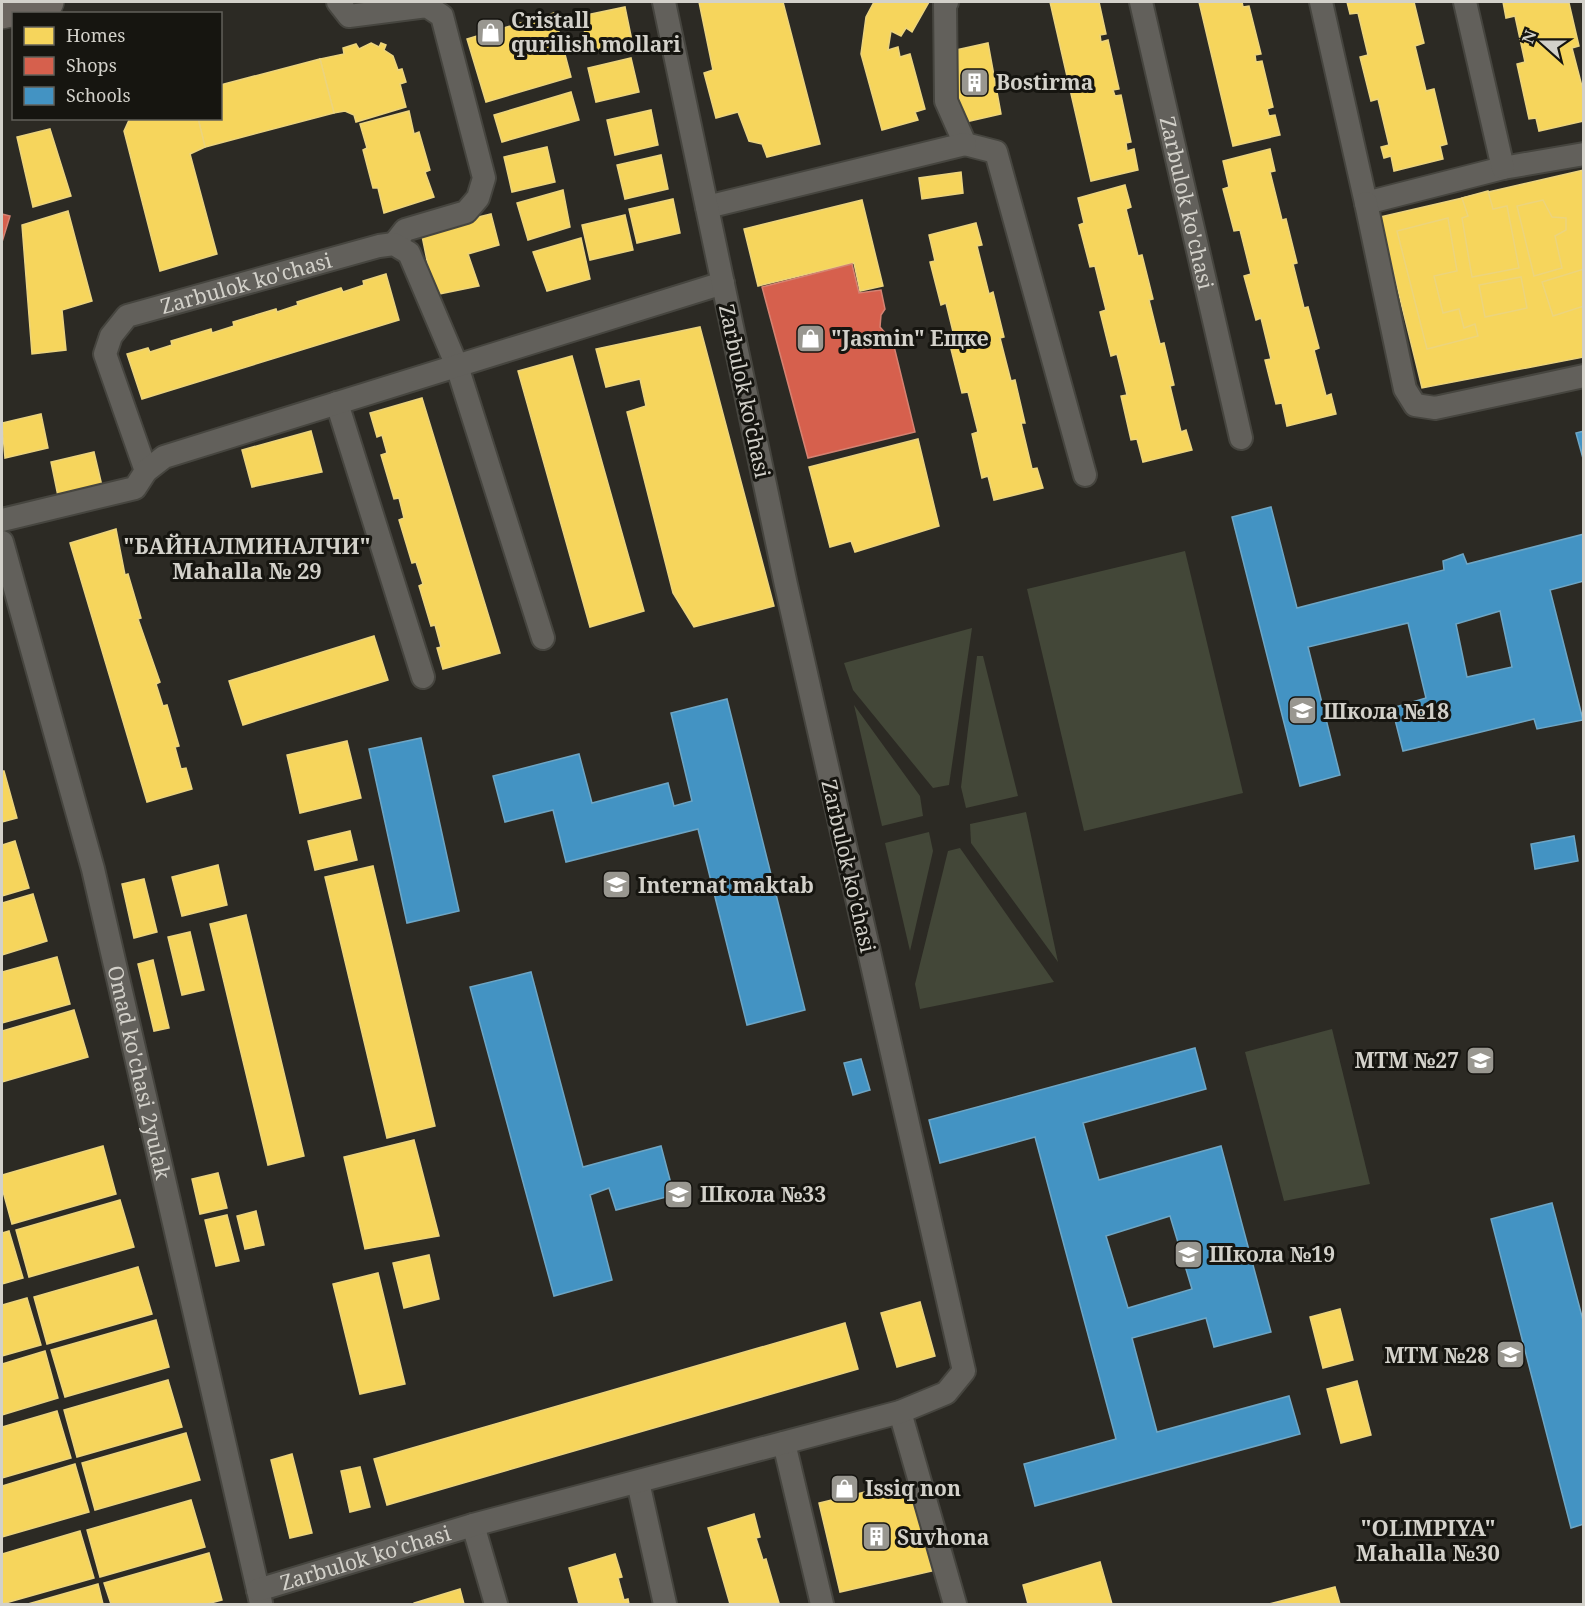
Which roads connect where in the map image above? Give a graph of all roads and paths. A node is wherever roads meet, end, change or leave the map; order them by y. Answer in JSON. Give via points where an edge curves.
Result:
{"nodes":[{"id":1,"x":47,"y":2,"type":"edge"},
{"id":2,"x":338,"y":2,"type":"edge"},
{"id":3,"x":664,"y":2,"type":"edge"},
{"id":4,"x":947,"y":2,"type":"edge"},
{"id":5,"x":1141,"y":2,"type":"edge"},
{"id":6,"x":1321,"y":2,"type":"edge"},
{"id":7,"x":1465,"y":2,"type":"edge"},
{"id":8,"x":2,"y":12,"type":"edge"},
{"id":9,"x":964,"y":144,"type":"junction"},
{"id":10,"x":1584,"y":154,"type":"edge"},
{"id":11,"x":1503,"y":168,"type":"junction"},
{"id":12,"x":1366,"y":203,"type":"junction"},
{"id":13,"x":707,"y":207,"type":"junction"},
{"id":14,"x":394,"y":244,"type":"junction"},
{"id":15,"x":723,"y":283,"type":"junction"},
{"id":16,"x":457,"y":366,"type":"junction"},
{"id":17,"x":1584,"y":376,"type":"edge"},
{"id":18,"x":337,"y":403,"type":"junction"},
{"id":19,"x":1241,"y":438,"type":"dead end"},
{"id":20,"x":146,"y":471,"type":"junction"},
{"id":21,"x":1085,"y":475,"type":"dead end"},
{"id":22,"x":2,"y":520,"type":"edge"},
{"id":23,"x":2,"y":542,"type":"edge"},
{"id":24,"x":543,"y":638,"type":"dead end"},
{"id":25,"x":423,"y":677,"type":"dead end"},
{"id":26,"x":900,"y":1412,"type":"junction"},
{"id":27,"x":784,"y":1443,"type":"junction"},
{"id":28,"x":638,"y":1482,"type":"junction"},
{"id":29,"x":473,"y":1526,"type":"junction"},
{"id":30,"x":260,"y":1597,"type":"edge"},
{"id":31,"x":496,"y":1605,"type":"edge"},
{"id":32,"x":665,"y":1605,"type":"edge"},
{"id":33,"x":822,"y":1605,"type":"edge"},
{"id":34,"x":956,"y":1605,"type":"edge"}],
"edges":[{"from":1,"to":8,"type":"main road"},
{"from":2,"to":14,"type":"street","via":[[349,16],[427,6],[442,16],[484,178],[478,198],[466,212],[405,230]]},
{"from":3,"to":13,"type":"street","name":"Zarbulok ko'chasi"},
{"from":4,"to":9,"type":"street","via":[[946,101]]},
{"from":5,"to":19,"type":"street","name":"Zarbulok ko'chasi"},
{"from":6,"to":12,"type":"street"},
{"from":7,"to":11,"type":"street"},
{"from":9,"to":13,"type":"street"},
{"from":9,"to":21,"type":"street","via":[[996,152]]},
{"from":10,"to":11,"type":"street"},
{"from":11,"to":12,"type":"street"},
{"from":12,"to":17,"type":"street","via":[[1405,389],[1415,405],[1434,408]]},
{"from":13,"to":15,"type":"street","name":"Zarbulok ko'chasi"},
{"from":14,"to":16,"type":"street","via":[[409,253]]},
{"from":14,"to":20,"type":"street","name":"Zarbulok ko'chasi","via":[[127,316],[111,336],[105,354]]},
{"from":15,"to":16,"type":"street","name":"Zarbulok ko'chasi"},
{"from":15,"to":26,"type":"street","name":"Zarbulok ko'chasi","via":[[786,585],[964,1371],[946,1393]]},
{"from":16,"to":18,"type":"street","name":"Zarbulok ko'chasi"},
{"from":16,"to":24,"type":"street"},
{"from":18,"to":20,"type":"street","name":"Zarbulok ko'chasi","via":[[164,458]]},
{"from":18,"to":25,"type":"street"},
{"from":20,"to":22,"type":"street","name":"Zarbulok ko'chasi","via":[[135,488]]},
{"from":23,"to":30,"type":"street","name":"Omad ko'chasi 2yulak","via":[[93,869]]},
{"from":26,"to":27,"type":"street","name":"Zarbulok ko'chasi"},
{"from":26,"to":34,"type":"street"},
{"from":27,"to":28,"type":"street","name":"Zarbulok ko'chasi"},
{"from":27,"to":33,"type":"street"},
{"from":28,"to":29,"type":"street","name":"Zarbulok ko'chasi"},
{"from":28,"to":32,"type":"street"},
{"from":29,"to":30,"type":"street","name":"Zarbulok ko'chasi"},
{"from":29,"to":31,"type":"street","name":"Zarbulok ko'chasi"}]}
